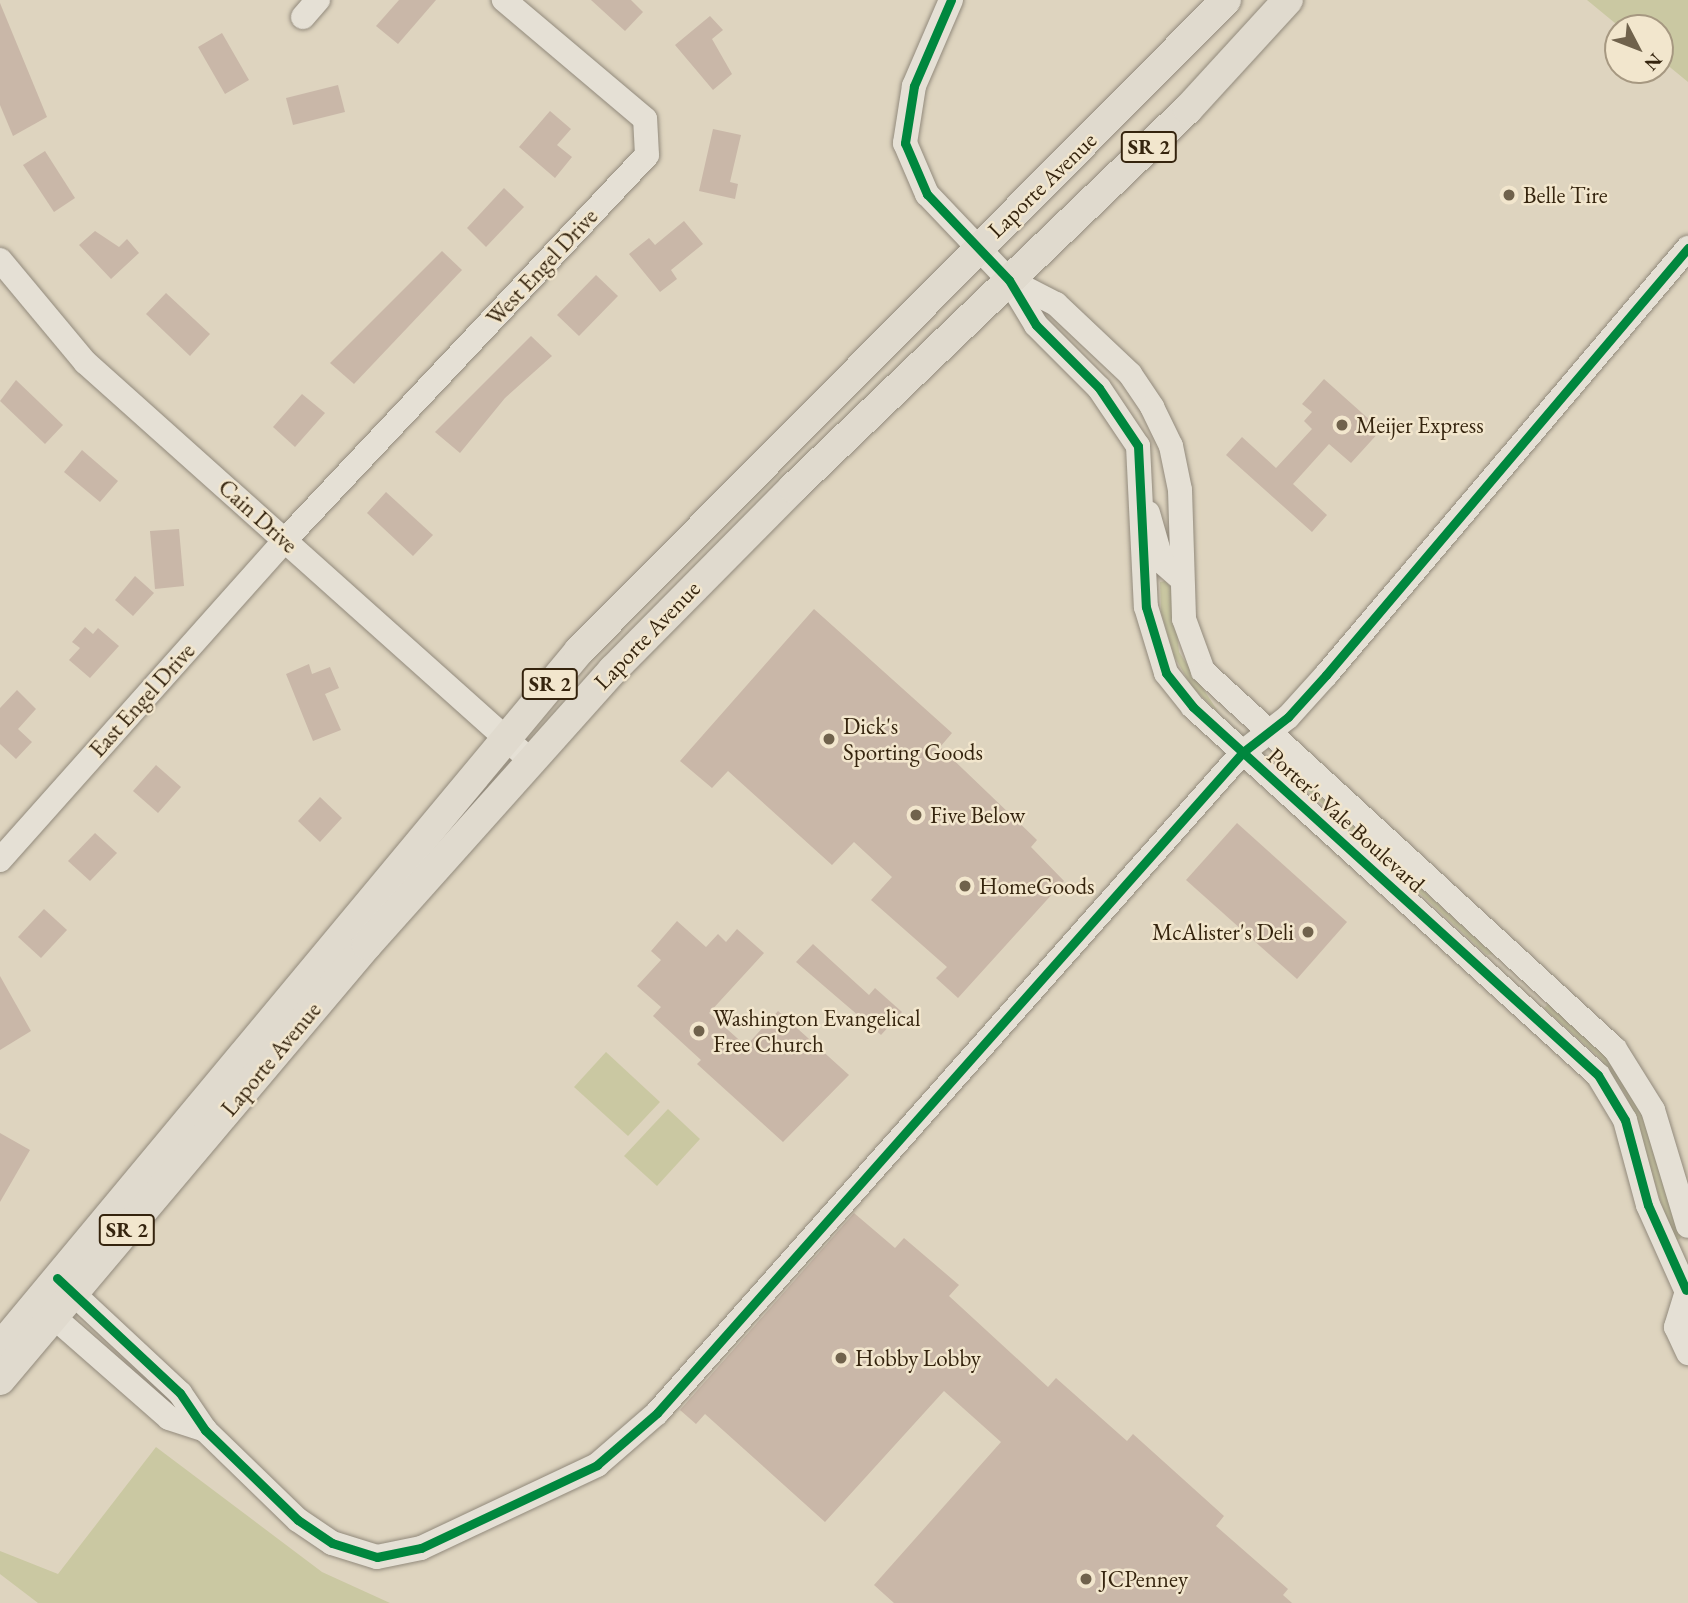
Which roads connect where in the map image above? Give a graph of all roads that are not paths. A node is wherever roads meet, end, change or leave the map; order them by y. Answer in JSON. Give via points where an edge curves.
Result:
{"nodes":[{"id":1,"x":504,"y":0,"type":"edge"},
{"id":2,"x":951,"y":0,"type":"edge"},
{"id":3,"x":1226,"y":0,"type":"edge"},
{"id":4,"x":1288,"y":0,"type":"edge"},
{"id":5,"x":977,"y":248,"type":"junction"},
{"id":6,"x":1688,"y":248,"type":"edge"},
{"id":7,"x":0,"y":260,"type":"edge"},
{"id":8,"x":1009,"y":280,"type":"junction"},
{"id":9,"x":1141,"y":496,"type":"junction"},
{"id":10,"x":285,"y":540,"type":"junction"},
{"id":11,"x":1179,"y":577,"type":"junction"},
{"id":12,"x":1263,"y":731,"type":"junction"},
{"id":13,"x":504,"y":738,"type":"junction"},
{"id":14,"x":1243,"y":752,"type":"junction"},
{"id":15,"x":530,"y":760,"type":"junction"},
{"id":16,"x":0,"y":860,"type":"edge"},
{"id":17,"x":1688,"y":1226,"type":"edge"},
{"id":18,"x":65,"y":1285,"type":"junction"},
{"id":19,"x":1687,"y":1289,"type":"edge"},
{"id":20,"x":45,"y":1309,"type":"junction"},
{"id":21,"x":0,"y":1348,"type":"edge"},
{"id":22,"x":1688,"y":1353,"type":"edge"},
{"id":23,"x":0,"y":1380,"type":"edge"},
{"id":24,"x":205,"y":1430,"type":"junction"}],
"edges":[{"from":1,"to":10,"type":"street","name":"West Engel Drive","via":[[645,120],[648,155]]},
{"from":2,"to":5,"type":"street","name":"Porter's Vale Boulevard","via":[[914,86],[905,143],[927,194]]},
{"from":3,"to":5,"type":"main road","name":"Laporte Avenue","number":"SR 2"},
{"from":4,"to":8,"type":"main road","name":"Laporte Avenue","number":"SR 2","via":[[1188,109]]},
{"from":5,"to":8,"type":"street","name":"Porter's Vale Boulevard"},
{"from":5,"to":13,"type":"main road","name":"Laporte Avenue","number":"SR 2","via":[[654,570]]},
{"from":6,"to":12,"type":"street","via":[[1326,675],[1289,717]]},
{"from":7,"to":10,"type":"street","name":"Cain Drive","via":[[85,362]]},
{"from":8,"to":9,"type":"street","name":"Porter's Vale Boulevard","via":[[1036,325],[1122,416],[1138,446]]},
{"from":8,"to":11,"type":"street","name":"Porter's Vale Boulevard","via":[[1056,304],[1129,374],[1152,407],[1171,446],[1180,490]]},
{"from":8,"to":15,"type":"main road","name":"Laporte Avenue","number":"SR 2","via":[[684,596]]},
{"from":9,"to":11,"type":"street","via":[[1162,562]]},
{"from":9,"to":14,"type":"street","name":"Porter's Vale Boulevard","via":[[1146,607],[1158,652],[1193,707]]},
{"from":10,"to":13,"type":"street","name":"Cain Drive"},
{"from":10,"to":16,"type":"street","name":"East Engel Drive"},
{"from":11,"to":12,"type":"street","name":"Porter's Vale Boulevard","via":[[1191,647],[1203,671]]},
{"from":12,"to":14,"type":"street"},
{"from":12,"to":17,"type":"street","name":"Porter's Vale Boulevard","via":[[1615,1049],[1653,1110]]},
{"from":13,"to":15,"type":"street","name":"Cain Drive"},
{"from":13,"to":18,"type":"main road","name":"Laporte Avenue","number":"SR 2"},
{"from":14,"to":19,"type":"street","name":"Porter's Vale Boulevard","via":[[1598,1075],[1625,1121],[1648,1205]]},
{"from":14,"to":24,"type":"street","via":[[657,1413],[597,1465],[421,1548],[377,1557],[332,1543],[298,1520]]},
{"from":15,"to":18,"type":"main road","name":"Laporte Avenue","number":"SR 2"},
{"from":18,"to":20,"type":"main road","name":"Laporte Avenue","number":"SR 2"},
{"from":18,"to":24,"type":"street","via":[[180,1393]]},
{"from":19,"to":22,"type":"street","via":[[1676,1327]]},
{"from":20,"to":21,"type":"main road","name":"Laporte Avenue","number":"SR 2"},
{"from":20,"to":23,"type":"main road","name":"Laporte Avenue","number":"SR 2"},
{"from":20,"to":24,"type":"street","via":[[169,1418]]}]}
